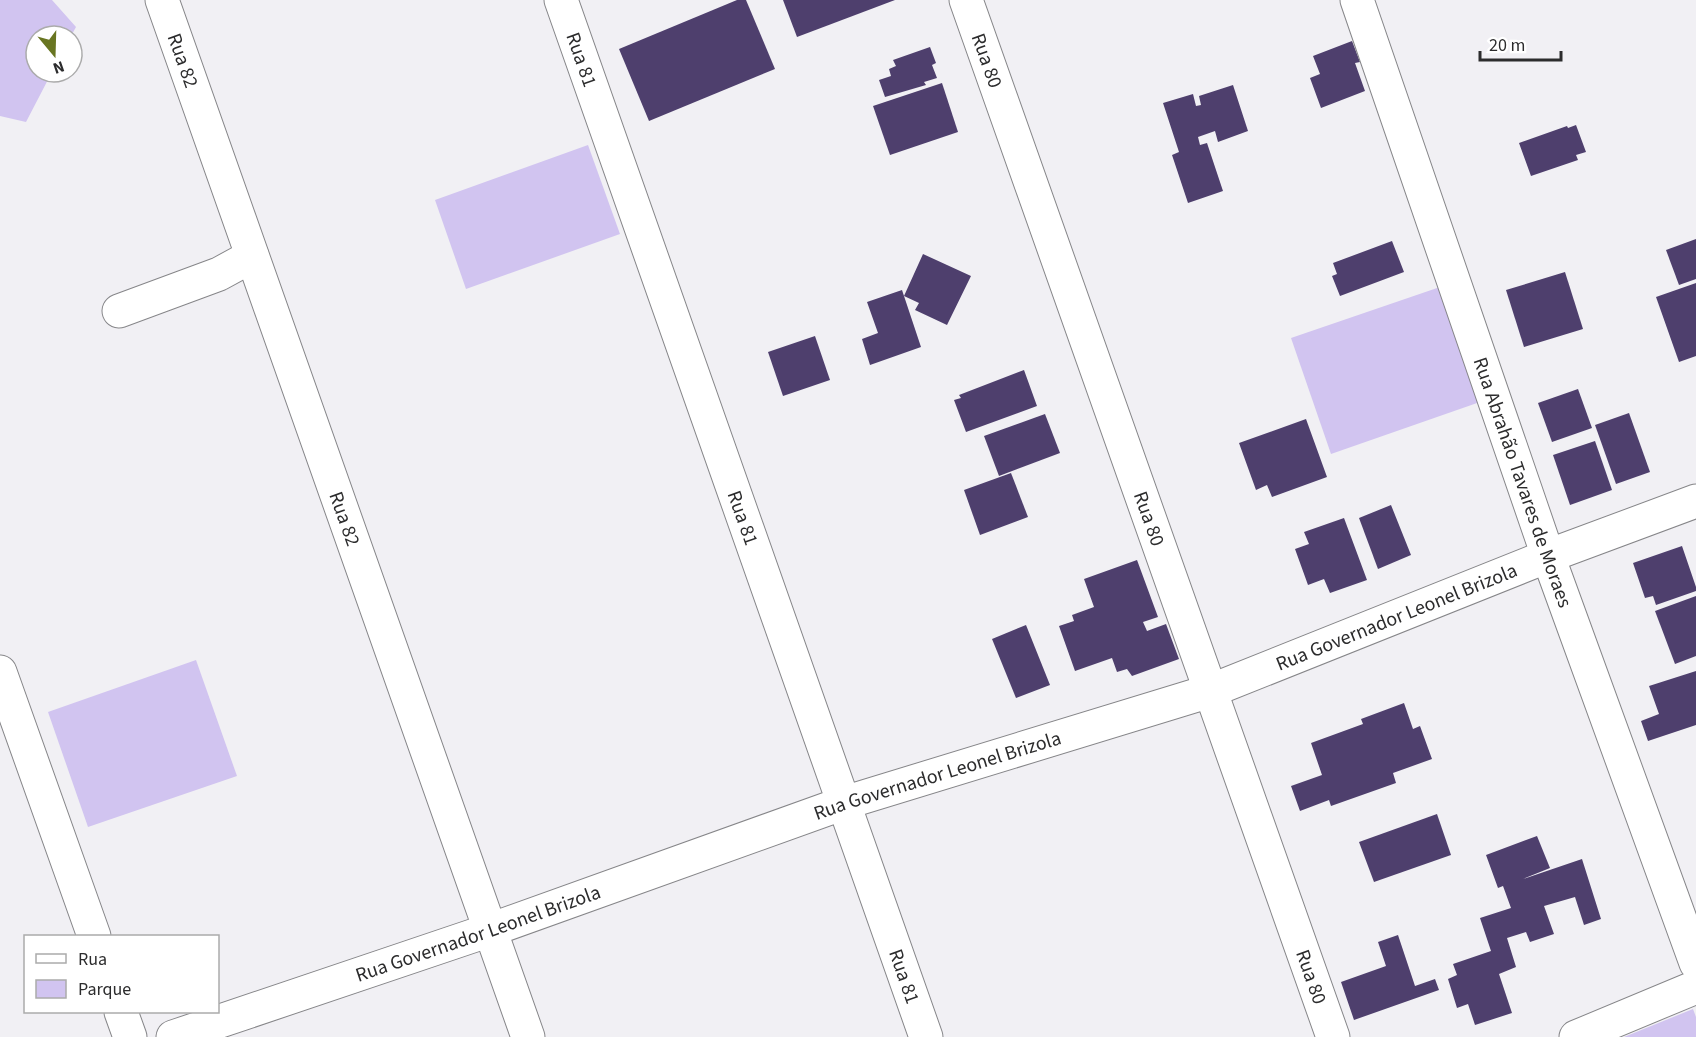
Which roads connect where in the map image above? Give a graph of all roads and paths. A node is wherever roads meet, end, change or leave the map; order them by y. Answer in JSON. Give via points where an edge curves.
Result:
{"nodes":[{"id":1,"x":162,"y":0,"type":"edge"},
{"id":2,"x":561,"y":0,"type":"edge"},
{"id":3,"x":966,"y":0,"type":"edge"},
{"id":4,"x":1357,"y":0,"type":"edge"},
{"id":5,"x":252,"y":256,"type":"junction"},
{"id":6,"x":119,"y":311,"type":"dead end"},
{"id":7,"x":1696,"y":501,"type":"edge"},
{"id":8,"x":1548,"y":556,"type":"junction"},
{"id":9,"x":0,"y":672,"type":"edge"},
{"id":10,"x":1210,"y":691,"type":"junction"},
{"id":11,"x":843,"y":803,"type":"junction"},
{"id":12,"x":490,"y":930,"type":"junction"},
{"id":13,"x":94,"y":935,"type":"edge"},
{"id":14,"x":1696,"y":963,"type":"edge"},
{"id":15,"x":1696,"y":987,"type":"edge"},
{"id":16,"x":122,"y":1013,"type":"edge"},
{"id":17,"x":130,"y":1037,"type":"edge"},
{"id":18,"x":174,"y":1037,"type":"edge"},
{"id":19,"x":528,"y":1037,"type":"edge"},
{"id":20,"x":926,"y":1037,"type":"edge"},
{"id":21,"x":1333,"y":1037,"type":"edge"},
{"id":22,"x":1576,"y":1037,"type":"edge"}],
"edges":[{"from":1,"to":5,"type":"street","name":"Rua 82"},
{"from":2,"to":11,"type":"street","name":"Rua 81"},
{"from":3,"to":10,"type":"street","name":"Rua 80"},
{"from":4,"to":8,"type":"street","name":"Rua Abrahão Tavares de Moraes"},
{"from":5,"to":6,"type":"street","via":[[219,274]]},
{"from":5,"to":12,"type":"street","name":"Rua 82"},
{"from":7,"to":8,"type":"street","name":"Rua Governador Leonel Brizola"},
{"from":8,"to":10,"type":"street","name":"Rua Governador Leonel Brizola"},
{"from":8,"to":14,"type":"street","name":"Rua Abrahão Tavares de Moraes"},
{"from":9,"to":13,"type":"street"},
{"from":10,"to":11,"type":"street","name":"Rua Governador Leonel Brizola"},
{"from":10,"to":21,"type":"street","name":"Rua 80"},
{"from":11,"to":12,"type":"street","name":"Rua Governador Leonel Brizola"},
{"from":11,"to":20,"type":"street","name":"Rua 81"},
{"from":12,"to":18,"type":"street","name":"Rua Governador Leonel Brizola"},
{"from":12,"to":19,"type":"street","name":"Rua 82"},
{"from":15,"to":22,"type":"street"},
{"from":16,"to":17,"type":"street"}]}
